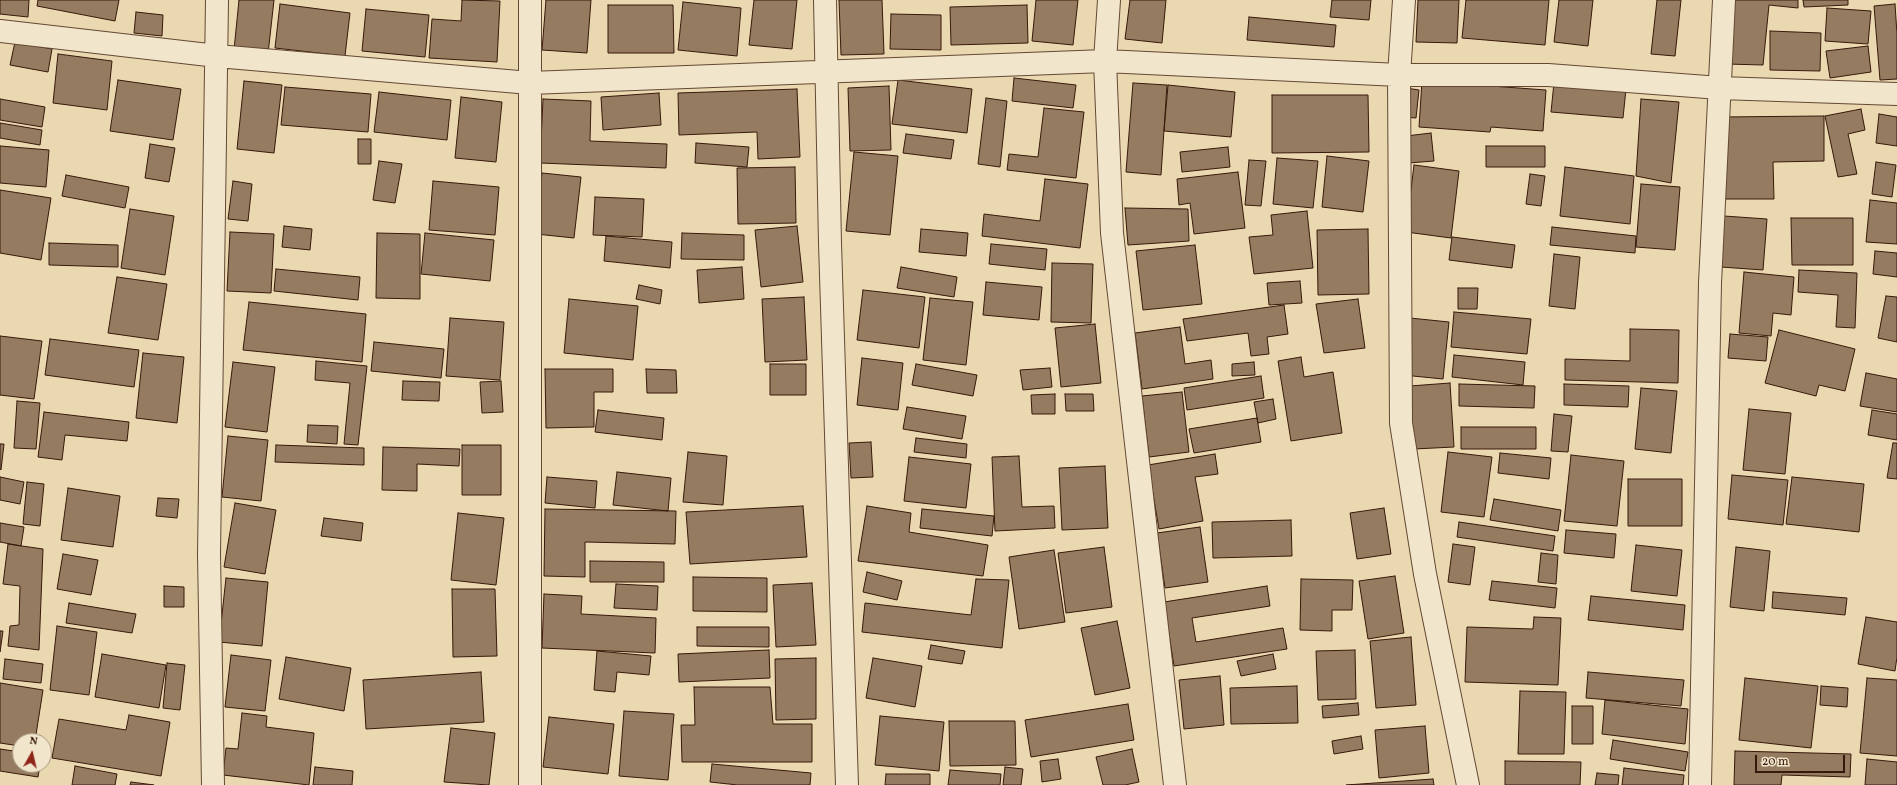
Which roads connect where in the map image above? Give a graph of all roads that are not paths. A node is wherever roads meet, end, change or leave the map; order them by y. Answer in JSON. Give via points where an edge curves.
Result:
{"nodes":[{"id":1,"x":217,"y":0,"type":"edge"},
{"id":2,"x":530,"y":0,"type":"edge"},
{"id":3,"x":825,"y":0,"type":"edge"},
{"id":4,"x":1110,"y":0,"type":"edge"},
{"id":5,"x":1404,"y":0,"type":"edge"},
{"id":6,"x":1724,"y":0,"type":"edge"},
{"id":7,"x":0,"y":31,"type":"edge"},
{"id":8,"x":217,"y":56,"type":"junction"},
{"id":9,"x":1105,"y":61,"type":"junction"},
{"id":10,"x":826,"y":73,"type":"junction"},
{"id":11,"x":1399,"y":75,"type":"junction"},
{"id":12,"x":530,"y":83,"type":"junction"},
{"id":13,"x":1720,"y":88,"type":"junction"},
{"id":14,"x":1897,"y":94,"type":"edge"},
{"id":15,"x":213,"y":785,"type":"edge"},
{"id":16,"x":530,"y":785,"type":"edge"},
{"id":17,"x":847,"y":785,"type":"edge"},
{"id":18,"x":1175,"y":785,"type":"edge"},
{"id":19,"x":1468,"y":785,"type":"edge"},
{"id":20,"x":1700,"y":785,"type":"edge"}],
"edges":[{"from":1,"to":8,"type":"street"},
{"from":2,"to":12,"type":"street"},
{"from":3,"to":10,"type":"street"},
{"from":4,"to":9,"type":"street"},
{"from":5,"to":11,"type":"street"},
{"from":6,"to":13,"type":"street"},
{"from":7,"to":8,"type":"street"},
{"from":8,"to":12,"type":"street"},
{"from":8,"to":15,"type":"street","via":[[209,554]]},
{"from":9,"to":10,"type":"street"},
{"from":9,"to":11,"type":"street"},
{"from":9,"to":18,"type":"street","via":[[1112,233]]},
{"from":10,"to":12,"type":"street"},
{"from":10,"to":17,"type":"street"},
{"from":11,"to":13,"type":"street","via":[[1548,75]]},
{"from":11,"to":19,"type":"street","via":[[1401,423],[1425,574]]},
{"from":12,"to":16,"type":"street"},
{"from":13,"to":14,"type":"street"},
{"from":13,"to":20,"type":"street","via":[[1710,282]]}]}
